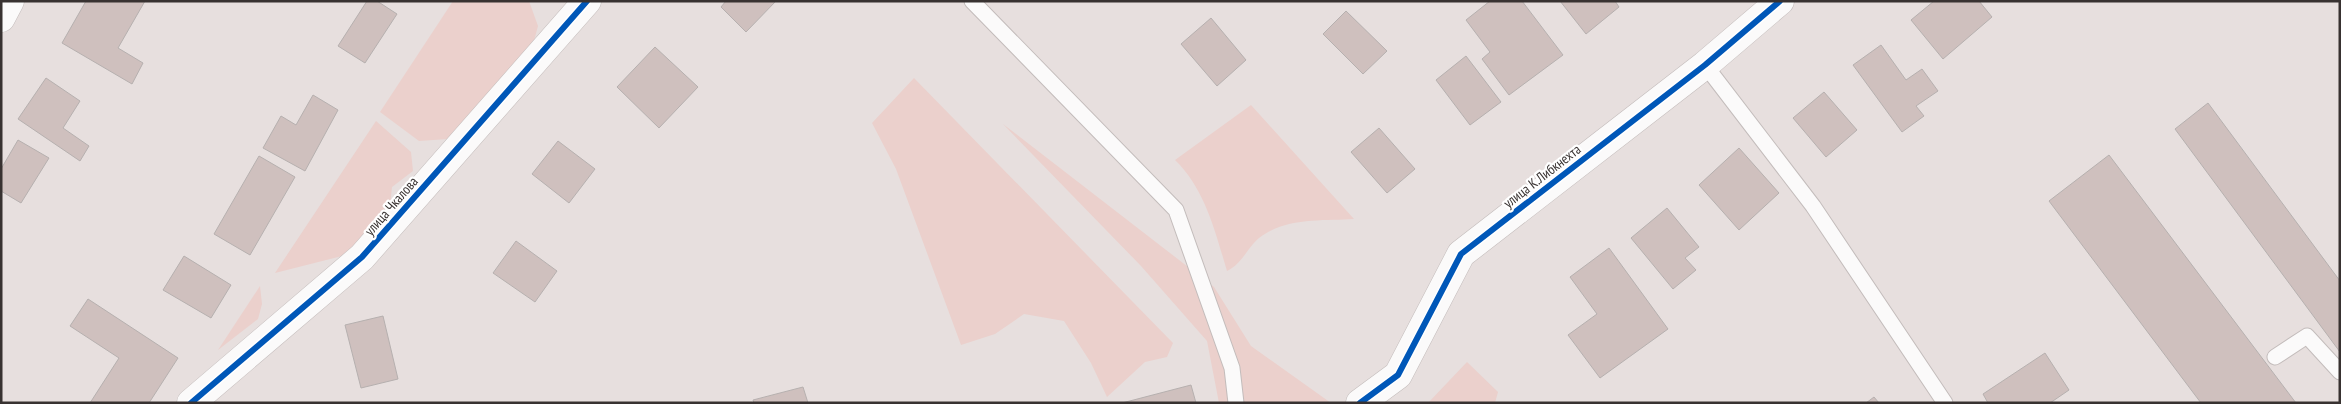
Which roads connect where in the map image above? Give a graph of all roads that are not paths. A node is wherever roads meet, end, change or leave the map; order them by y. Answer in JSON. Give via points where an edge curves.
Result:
{"nodes":[{"id":1,"x":10,"y":1,"type":"edge"},
{"id":2,"x":587,"y":1,"type":"edge"},
{"id":3,"x":972,"y":1,"type":"edge"},
{"id":4,"x":1780,"y":1,"type":"edge"},
{"id":5,"x":1,"y":18,"type":"edge"},
{"id":6,"x":1705,"y":65,"type":"junction"},
{"id":7,"x":2276,"y":358,"type":"dead end"},
{"id":8,"x":2340,"y":372,"type":"edge"},
{"id":9,"x":191,"y":403,"type":"edge"},
{"id":10,"x":1236,"y":403,"type":"edge"},
{"id":11,"x":1360,"y":403,"type":"edge"},
{"id":12,"x":1945,"y":403,"type":"edge"}],
"edges":[{"from":1,"to":5,"type":"street"},
{"from":2,"to":9,"type":"street","name":"улица Чкалова","via":[[362,256]]},
{"from":3,"to":10,"type":"lane","via":[[1176,210],[1232,368]]},
{"from":4,"to":6,"type":"street","name":"улица К.Либкнехта"},
{"from":6,"to":11,"type":"street","name":"улица К.Либкнехта","via":[[1461,254],[1398,374]]},
{"from":6,"to":12,"type":"lane","via":[[1813,206]]},
{"from":7,"to":8,"type":"lane","via":[[2307,336]]}]}
